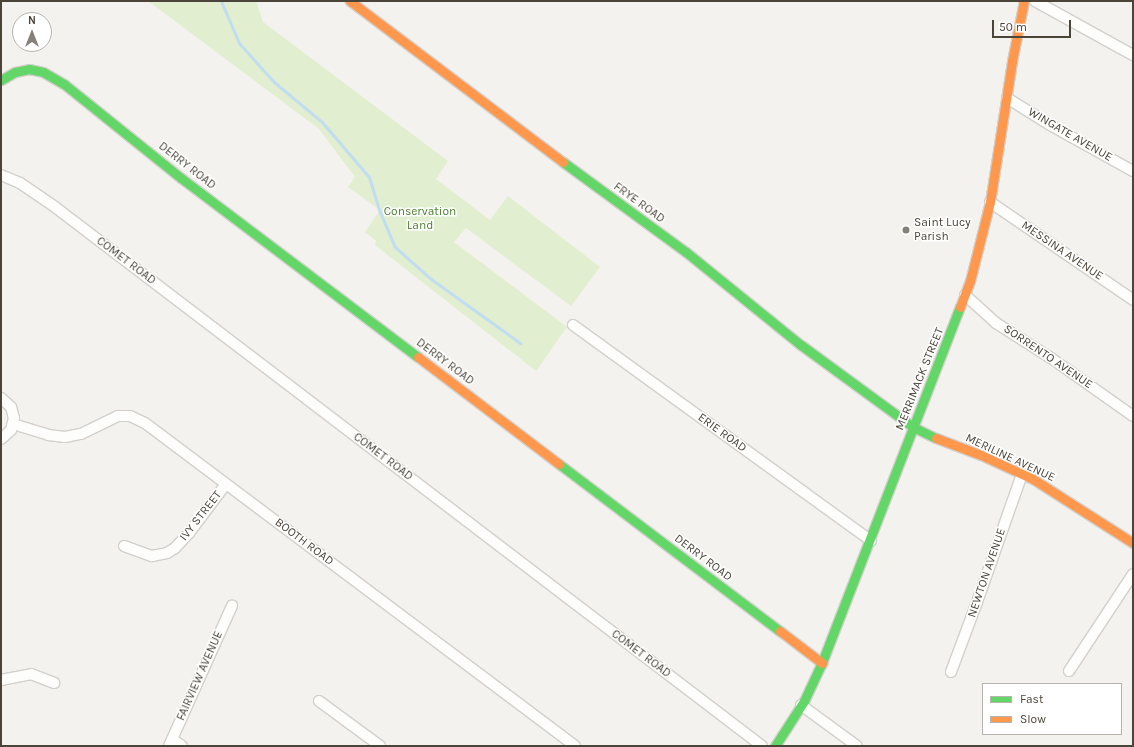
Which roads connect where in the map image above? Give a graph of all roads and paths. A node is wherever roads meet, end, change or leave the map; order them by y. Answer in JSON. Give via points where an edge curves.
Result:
{"nodes":[{"id":1,"x":350,"y":1,"type":"edge"},
{"id":2,"x":1024,"y":1,"type":"edge"},
{"id":3,"x":1035,"y":1,"type":"edge"},
{"id":4,"x":1133,"y":55,"type":"edge"},
{"id":5,"x":1,"y":80,"type":"edge"},
{"id":6,"x":1007,"y":98,"type":"junction"},
{"id":7,"x":1133,"y":171,"type":"edge"},
{"id":8,"x":1,"y":175,"type":"edge"},
{"id":9,"x":990,"y":202,"type":"junction"},
{"id":10,"x":965,"y":295,"type":"junction"},
{"id":11,"x":1133,"y":300,"type":"edge"},
{"id":12,"x":573,"y":325,"type":"dead end"},
{"id":13,"x":1,"y":398,"type":"edge"},
{"id":14,"x":1132,"y":414,"type":"edge"},
{"id":15,"x":13,"y":424,"type":"junction"},
{"id":16,"x":913,"y":427,"type":"junction"},
{"id":17,"x":1,"y":439,"type":"edge"},
{"id":18,"x":1022,"y":474,"type":"junction"},
{"id":19,"x":226,"y":484,"type":"junction"},
{"id":20,"x":870,"y":541,"type":"junction"},
{"id":21,"x":1133,"y":544,"type":"edge"},
{"id":22,"x":124,"y":546,"type":"dead end"},
{"id":23,"x":1133,"y":574,"type":"edge"},
{"id":24,"x":232,"y":606,"type":"dead end"},
{"id":25,"x":822,"y":663,"type":"junction"},
{"id":26,"x":1069,"y":671,"type":"dead end"},
{"id":27,"x":951,"y":672,"type":"dead end"},
{"id":28,"x":1,"y":680,"type":"edge"},
{"id":29,"x":54,"y":683,"type":"dead end"},
{"id":30,"x":320,"y":701,"type":"dead end"},
{"id":31,"x":801,"y":705,"type":"junction"},
{"id":32,"x":171,"y":743,"type":"edge"},
{"id":33,"x":182,"y":746,"type":"edge"},
{"id":34,"x":380,"y":746,"type":"edge"},
{"id":35,"x":575,"y":746,"type":"edge"},
{"id":36,"x":762,"y":746,"type":"edge"},
{"id":37,"x":775,"y":746,"type":"edge"},
{"id":38,"x":857,"y":746,"type":"edge"}],
"edges":[{"from":1,"to":16,"type":"street","name":"FRYE ROAD","via":[[521,132],[686,252],[801,345]]},
{"from":2,"to":6,"type":"street","name":"MERRIMACK STREET"},
{"from":3,"to":4,"type":"street"},
{"from":5,"to":25,"type":"street","name":"DERRY ROAD","via":[[15,72],[29,69],[55,78],[181,178]]},
{"from":6,"to":7,"type":"street","name":"WINGATE AVENUE"},
{"from":6,"to":9,"type":"street","name":"MERRIMACK STREET"},
{"from":8,"to":36,"type":"street","name":"COMET ROAD","via":[[20,182],[55,207]]},
{"from":9,"to":10,"type":"street","name":"MERRIMACK STREET"},
{"from":9,"to":11,"type":"street","name":"MESSINA AVENUE"},
{"from":10,"to":14,"type":"street","name":"SORRENTO AVENUE","via":[[996,323]]},
{"from":10,"to":16,"type":"street","name":"MERRIMACK STREET"},
{"from":12,"to":20,"type":"street","name":"ERIE ROAD"},
{"from":13,"to":15,"type":"street","via":[[11,407]]},
{"from":15,"to":17,"type":"street","via":[[7,435]]},
{"from":15,"to":19,"type":"street","name":"BOOTH ROAD","via":[[48,435],[65,437],[81,434],[118,416],[135,418]]},
{"from":16,"to":18,"type":"street","name":"MERILINE AVENUE"},
{"from":16,"to":20,"type":"street","name":"MERRIMACK STREET"},
{"from":18,"to":21,"type":"street","name":"MERILINE AVENUE","via":[[1085,510]]},
{"from":18,"to":27,"type":"street","name":"NEWTON AVENUE"},
{"from":19,"to":22,"type":"street","name":"IVY STREET","via":[[189,533],[167,554],[152,556]]},
{"from":19,"to":35,"type":"street","name":"BOOTH ROAD"},
{"from":20,"to":25,"type":"street","name":"MERRIMACK STREET"},
{"from":23,"to":26,"type":"street"},
{"from":24,"to":32,"type":"street","name":"FAIRVIEW AVENUE"},
{"from":25,"to":31,"type":"street","name":"MERRIMACK STREET"},
{"from":28,"to":29,"type":"street","via":[[31,674]]},
{"from":30,"to":34,"type":"street"},
{"from":31,"to":37,"type":"street","name":"MERRIMACK STREET"},
{"from":31,"to":38,"type":"street"},
{"from":32,"to":33,"type":"street"}]}
